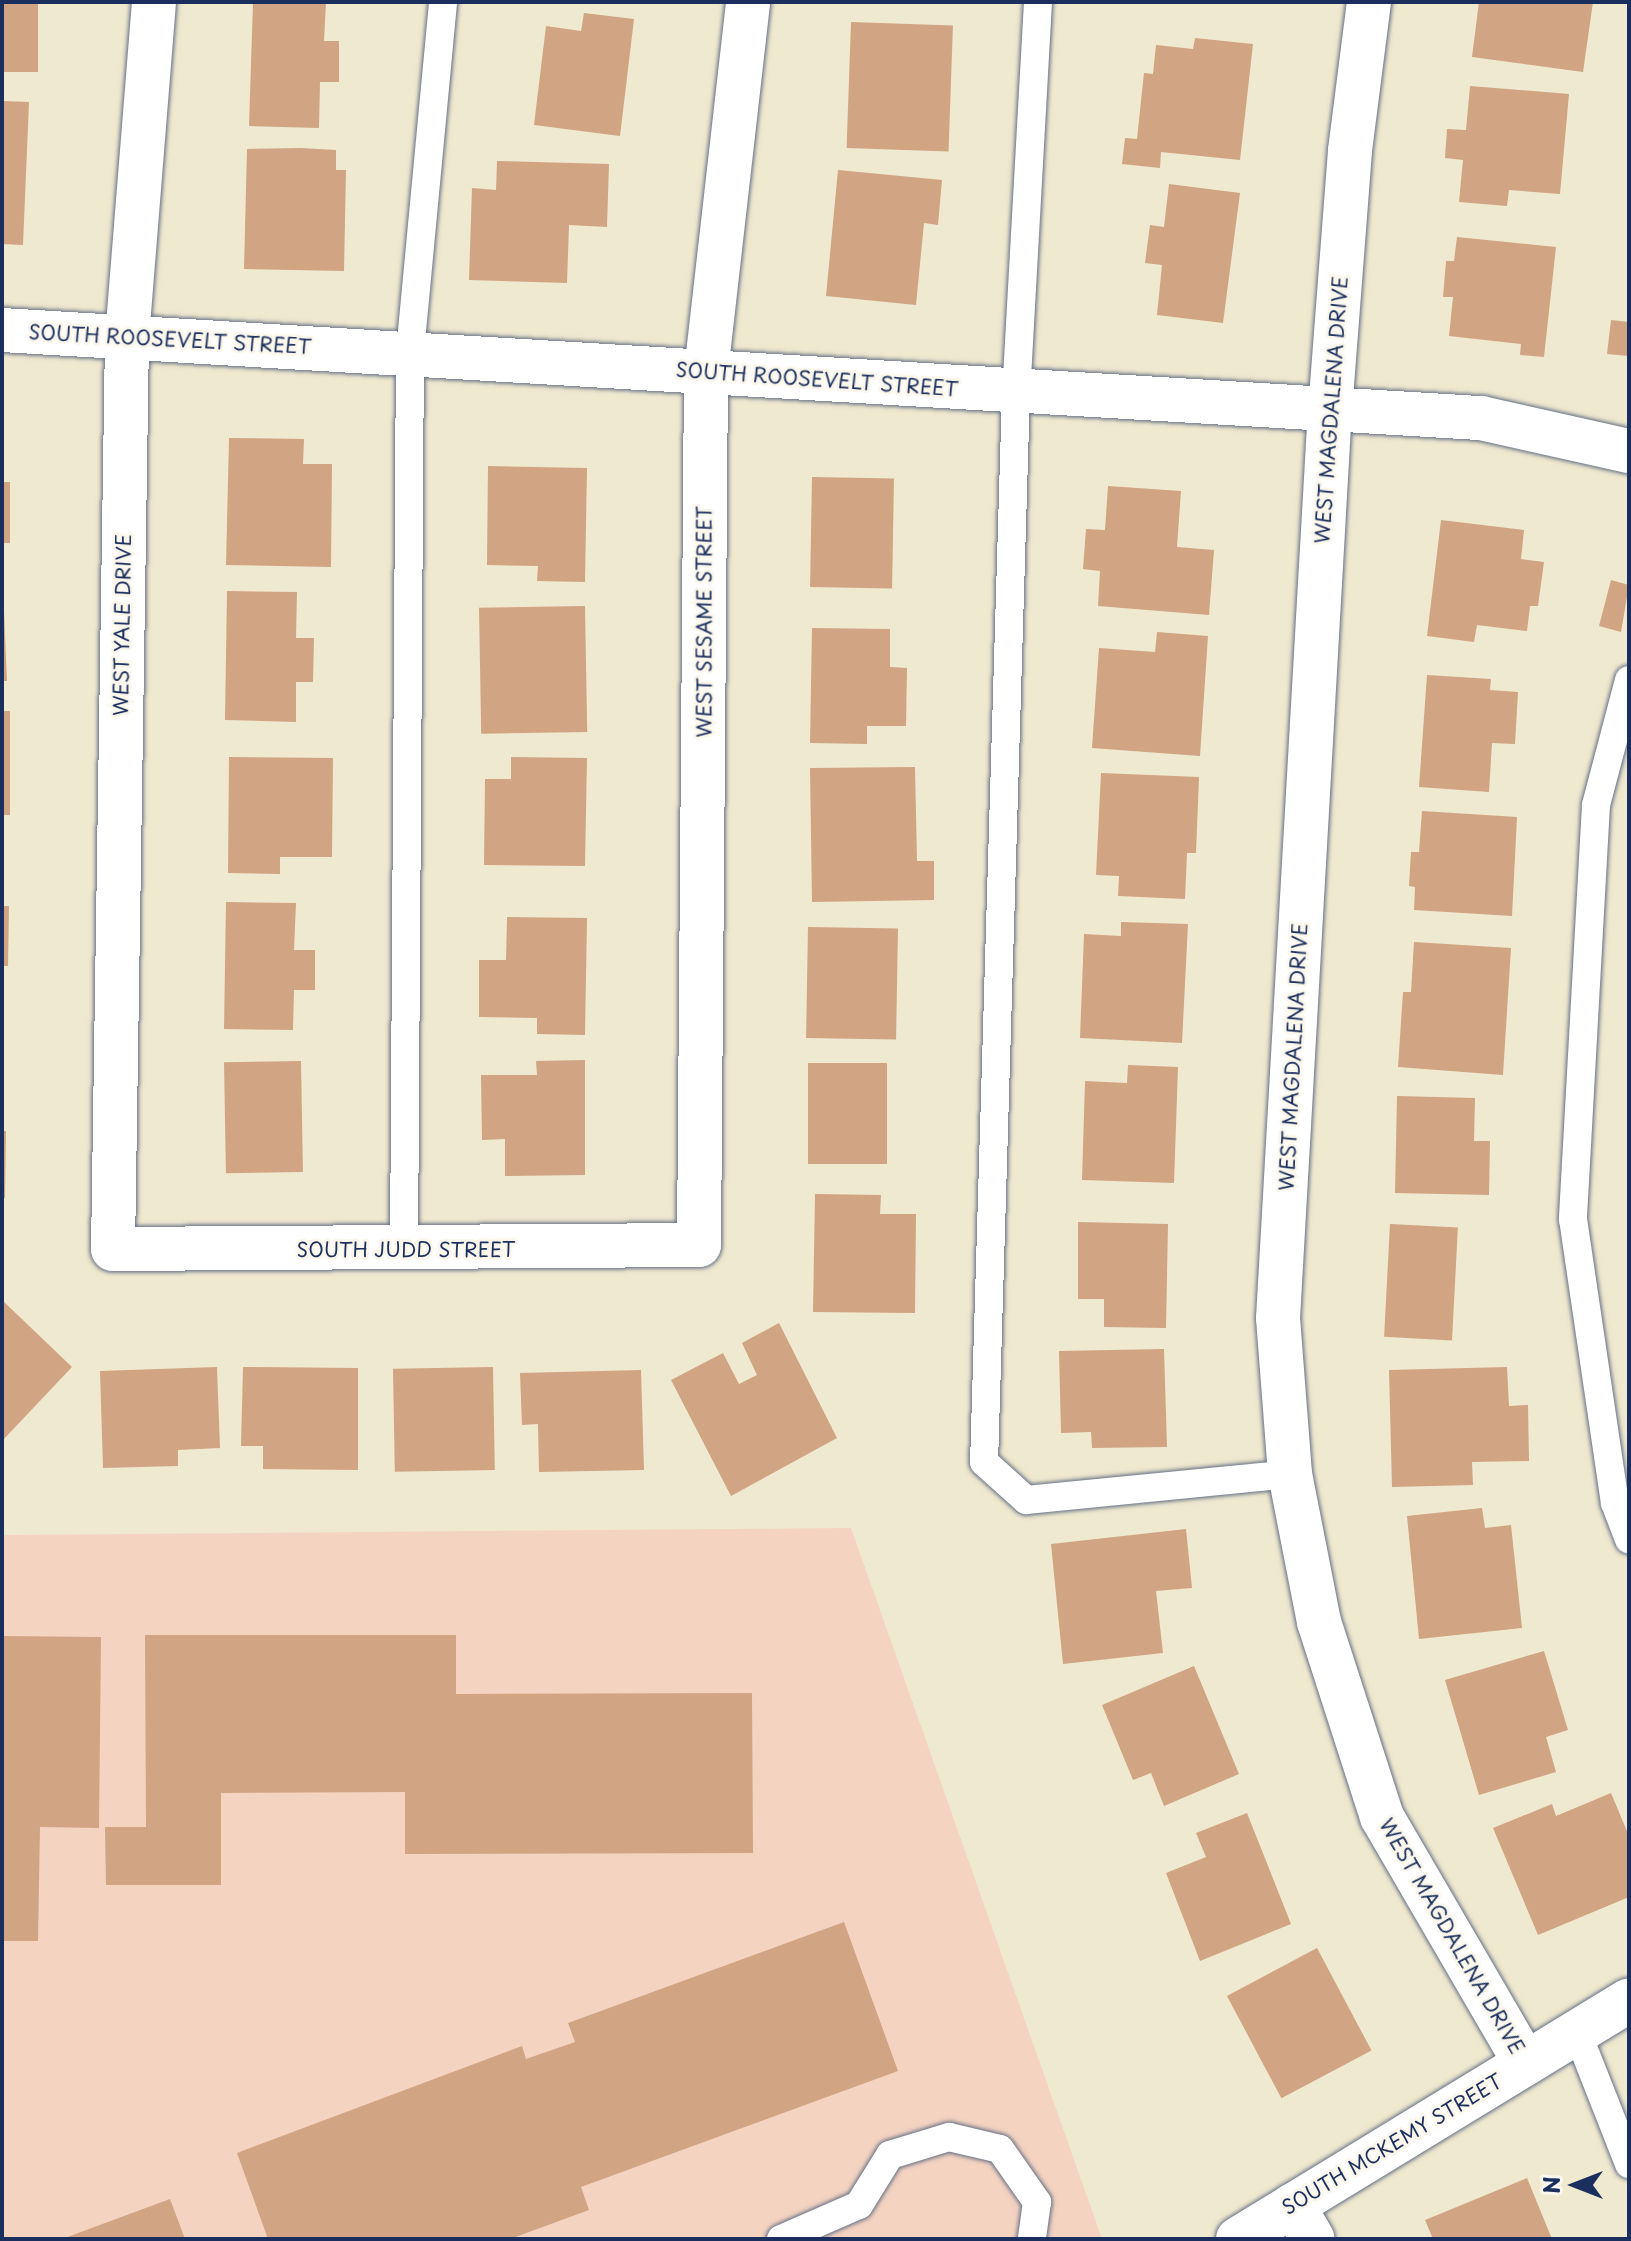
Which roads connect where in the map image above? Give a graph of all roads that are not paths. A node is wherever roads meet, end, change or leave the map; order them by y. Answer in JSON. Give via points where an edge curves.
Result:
{"nodes":[{"id":1,"x":154,"y":2,"type":"edge"},
{"id":2,"x":443,"y":2,"type":"edge"},
{"id":3,"x":748,"y":2,"type":"edge"},
{"id":4,"x":1038,"y":2,"type":"edge"},
{"id":5,"x":1369,"y":2,"type":"edge"},
{"id":6,"x":2,"y":330,"type":"edge"},
{"id":7,"x":127,"y":338,"type":"junction"},
{"id":8,"x":410,"y":352,"type":"junction"},
{"id":9,"x":706,"y":372,"type":"junction"},
{"id":10,"x":1016,"y":392,"type":"junction"},
{"id":11,"x":1330,"y":408,"type":"junction"},
{"id":12,"x":1629,"y":451,"type":"edge"},
{"id":13,"x":1629,"y":680,"type":"edge"},
{"id":14,"x":699,"y":1245,"type":"joint"},
{"id":15,"x":113,"y":1249,"type":"joint"},
{"id":16,"x":404,"y":1250,"type":"junction"},
{"id":17,"x":1290,"y":1474,"type":"junction"},
{"id":18,"x":1629,"y":1539,"type":"edge"},
{"id":19,"x":1629,"y":2000,"type":"edge"},
{"id":20,"x":1577,"y":2032,"type":"junction"},
{"id":21,"x":1525,"y":2063,"type":"junction"},
{"id":22,"x":1629,"y":2164,"type":"edge"},
{"id":23,"x":1303,"y":2222,"type":"edge"},
{"id":24,"x":781,"y":2239,"type":"edge"},
{"id":25,"x":1032,"y":2239,"type":"edge"},
{"id":26,"x":1238,"y":2239,"type":"edge"}],
"edges":[{"from":1,"to":7,"type":"street","name":"WEST YALE DRIVE"},
{"from":2,"to":8,"type":"lane"},
{"from":3,"to":9,"type":"street","name":"WEST SESAME STREET"},
{"from":4,"to":10,"type":"lane"},
{"from":5,"to":11,"type":"street","name":"WEST MAGDALENA DRIVE","via":[[1350,151]]},
{"from":6,"to":7,"type":"street","name":"SOUTH ROOSEVELT STREET"},
{"from":7,"to":8,"type":"street","name":"SOUTH ROOSEVELT STREET"},
{"from":7,"to":15,"type":"street","name":"WEST YALE DRIVE"},
{"from":8,"to":9,"type":"street","name":"SOUTH ROOSEVELT STREET"},
{"from":8,"to":16,"type":"lane"},
{"from":9,"to":10,"type":"street","name":"SOUTH ROOSEVELT STREET"},
{"from":9,"to":14,"type":"street","name":"WEST SESAME STREET"},
{"from":10,"to":11,"type":"street","name":"SOUTH ROOSEVELT STREET"},
{"from":10,"to":17,"type":"lane","via":[[984,1462],[1026,1500]]},
{"from":11,"to":12,"type":"street","name":"SOUTH ROOSEVELT STREET","via":[[1481,418]]},
{"from":11,"to":17,"type":"street","name":"WEST MAGDALENA DRIVE","via":[[1278,1318]]},
{"from":13,"to":18,"type":"lane","via":[[1596,805],[1573,1219],[1615,1503]]},
{"from":14,"to":16,"type":"street","name":"SOUTH JUDD STREET"},
{"from":15,"to":16,"type":"street","name":"SOUTH JUDD STREET"},
{"from":17,"to":21,"type":"street","name":"WEST MAGDALENA DRIVE","via":[[1319,1622],[1382,1817]]},
{"from":19,"to":20,"type":"street","name":"SOUTH MCKEMY STREET"},
{"from":20,"to":21,"type":"street","name":"SOUTH MCKEMY STREET"},
{"from":20,"to":22,"type":"lane"},
{"from":21,"to":23,"type":"street","name":"SOUTH MCKEMY STREET"},
{"from":23,"to":26,"type":"street","name":"SOUTH MCKEMY STREET"},
{"from":24,"to":25,"type":"lane","via":[[859,2205],[890,2155],[949,2137],[1000,2149],[1037,2202]]}]}
